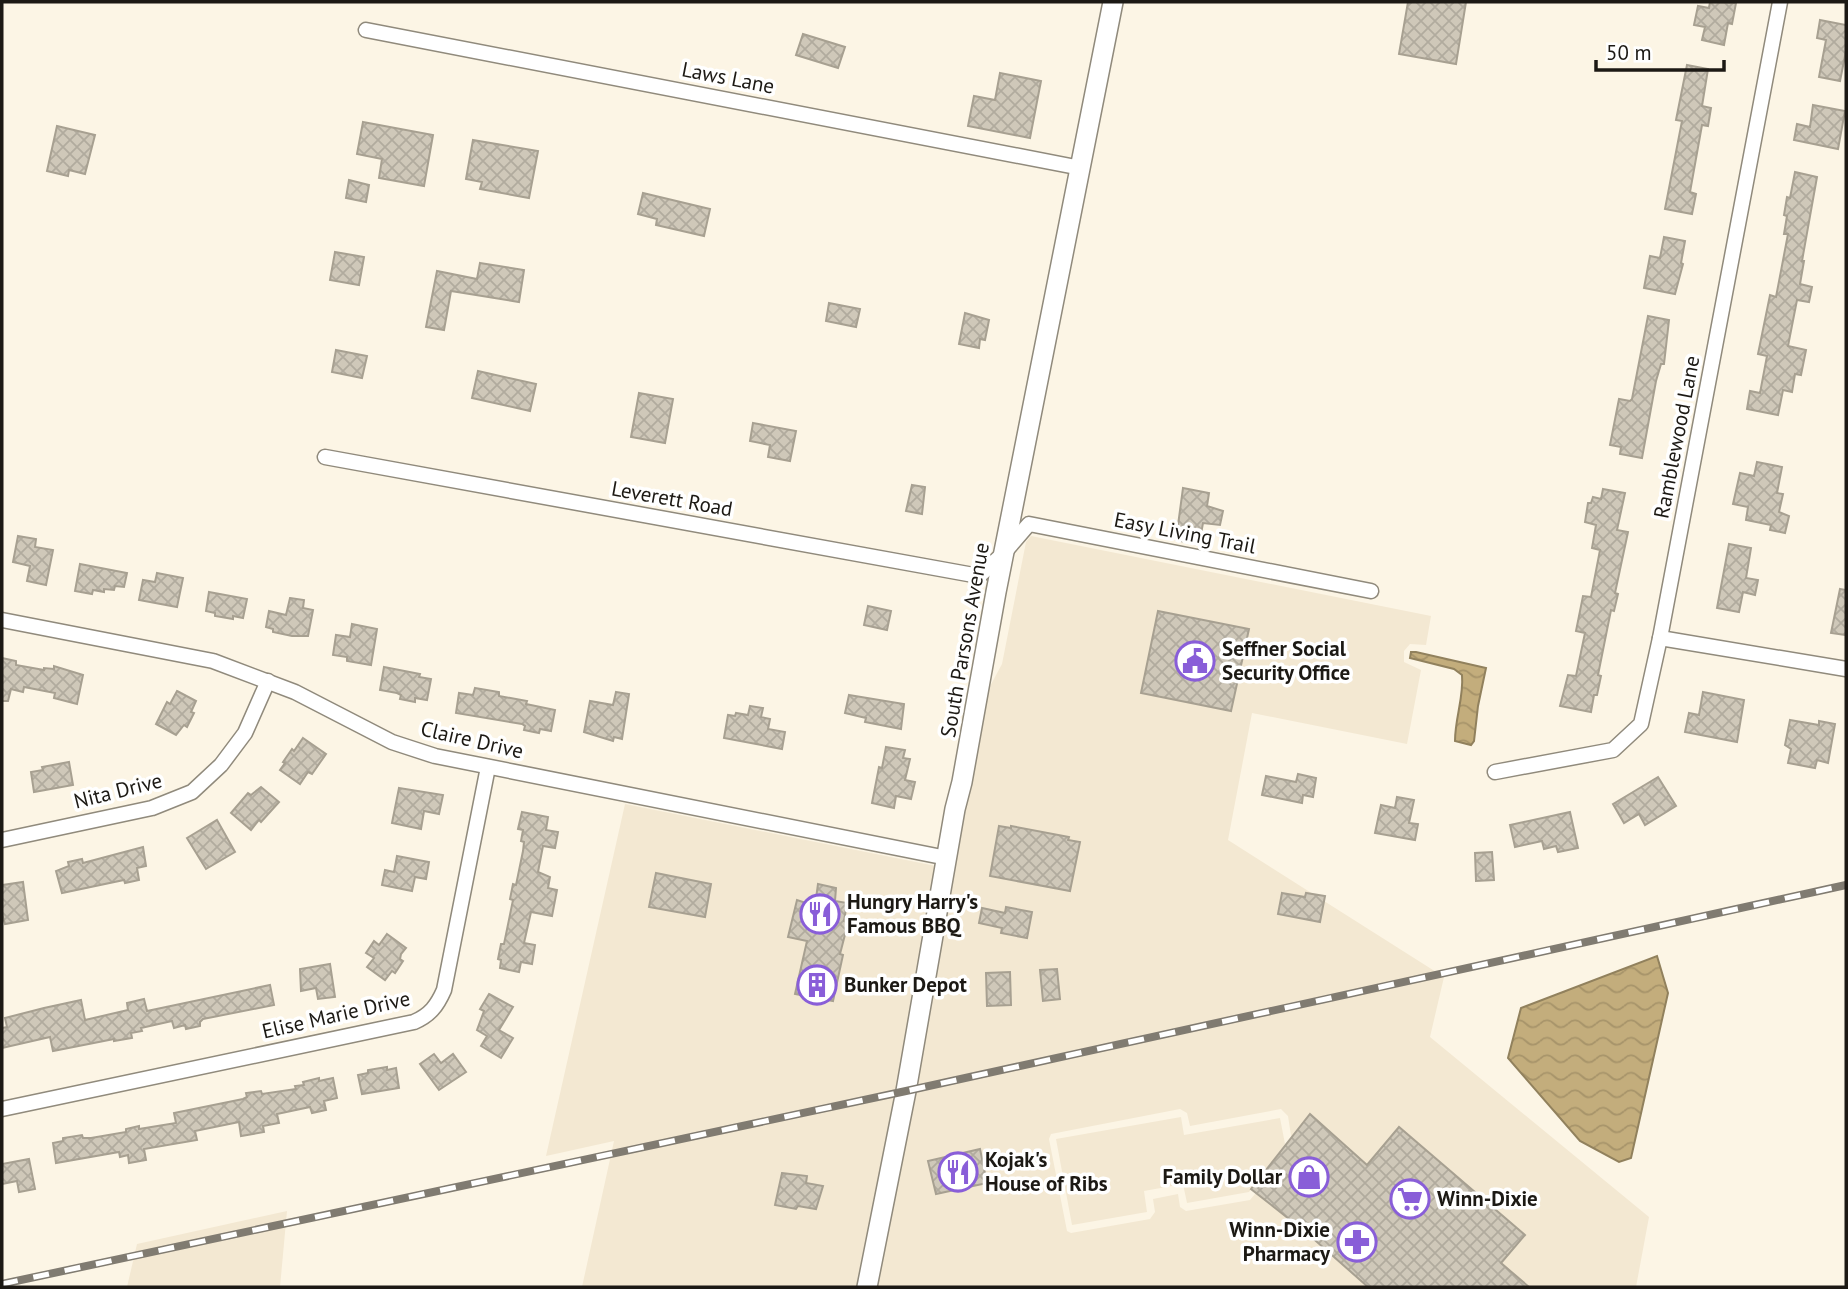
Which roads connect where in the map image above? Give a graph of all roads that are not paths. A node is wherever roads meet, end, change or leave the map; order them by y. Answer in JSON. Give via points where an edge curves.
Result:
{"nodes":[{"id":1,"x":1113,"y":2,"type":"edge"},
{"id":2,"x":1780,"y":2,"type":"edge"},
{"id":3,"x":366,"y":30,"type":"dead end"},
{"id":4,"x":1081,"y":168,"type":"junction"},
{"id":5,"x":325,"y":457,"type":"dead end"},
{"id":6,"x":1004,"y":553,"type":"junction"},
{"id":7,"x":1371,"y":591,"type":"dead end"},
{"id":8,"x":2,"y":620,"type":"edge"},
{"id":9,"x":1660,"y":638,"type":"junction"},
{"id":10,"x":1846,"y":669,"type":"edge"},
{"id":11,"x":268,"y":681,"type":"junction"},
{"id":12,"x":488,"y":767,"type":"junction"},
{"id":13,"x":1494,"y":772,"type":"dead end"},
{"id":14,"x":2,"y":840,"type":"edge"},
{"id":15,"x":947,"y":858,"type":"junction"},
{"id":16,"x":2,"y":1109,"type":"edge"},
{"id":17,"x":867,"y":1287,"type":"edge"}],
"edges":[{"from":1,"to":4,"type":"main road","name":"South Parsons Avenue"},
{"from":2,"to":9,"type":"street","name":"Ramblewood Lane"},
{"from":3,"to":4,"type":"street","name":"Laws Lane"},
{"from":4,"to":6,"type":"main road","name":"South Parsons Avenue"},
{"from":5,"to":6,"type":"street","name":"Leverett Road","via":[[979,576]]},
{"from":6,"to":7,"type":"street","name":"Easy Living Trail","via":[[1029,524]]},
{"from":6,"to":15,"type":"main road","name":"South Parsons Avenue"},
{"from":8,"to":11,"type":"street","name":"Claire Drive","via":[[213,661]]},
{"from":9,"to":10,"type":"street"},
{"from":9,"to":13,"type":"street","name":"Ramblewood Lane","via":[[1641,724],[1613,750]]},
{"from":11,"to":12,"type":"street","name":"Claire Drive","via":[[392,742]]},
{"from":11,"to":14,"type":"street","name":"Nita Drive","via":[[245,733],[221,765],[192,792],[152,808]]},
{"from":12,"to":15,"type":"street","name":"Claire Drive"},
{"from":12,"to":16,"type":"street","name":"Elise Marie Drive","via":[[444,990],[425,1017]]},
{"from":15,"to":17,"type":"main road","name":"South Parsons Avenue"}]}
